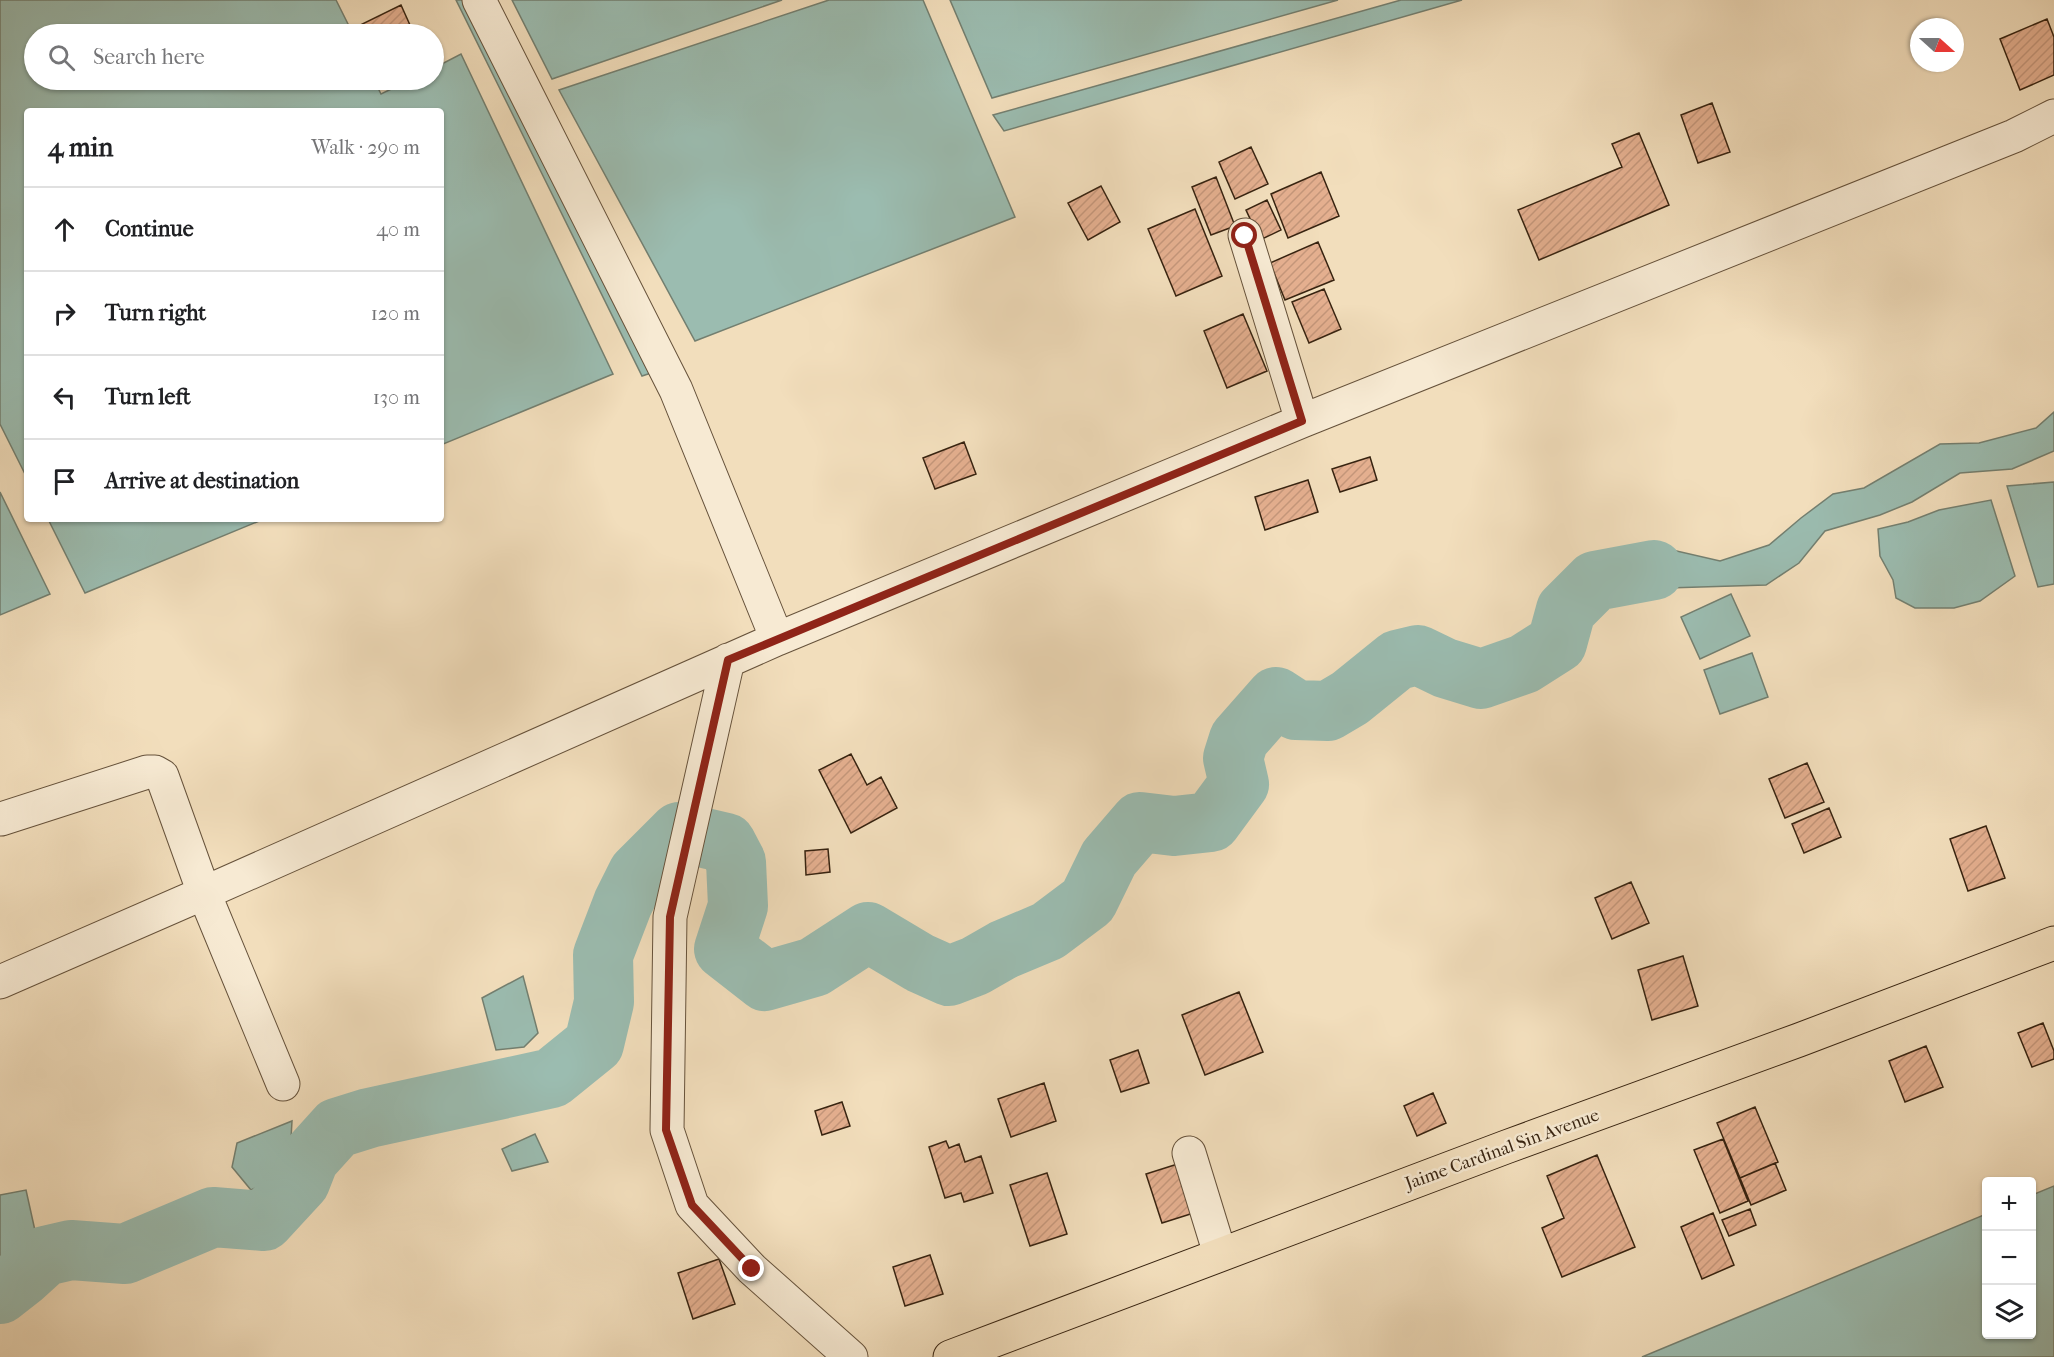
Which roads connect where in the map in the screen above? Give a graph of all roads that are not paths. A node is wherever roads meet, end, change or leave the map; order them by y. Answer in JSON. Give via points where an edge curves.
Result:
{"nodes":[{"id":1,"x":479,"y":0,"type":"edge"},
{"id":2,"x":2054,"y":116,"type":"edge"},
{"id":3,"x":1245,"y":236,"type":"dead end"},
{"id":4,"x":1302,"y":421,"type":"junction"},
{"id":5,"x":777,"y":639,"type":"junction"},
{"id":6,"x":728,"y":660,"type":"junction"},
{"id":7,"x":1,"y":819,"type":"edge"},
{"id":8,"x":204,"y":893,"type":"junction"},
{"id":9,"x":2054,"y":943,"type":"edge"},
{"id":10,"x":0,"y":982,"type":"edge"},
{"id":11,"x":283,"y":1084,"type":"dead end"},
{"id":12,"x":1189,"y":1153,"type":"dead end"},
{"id":13,"x":1220,"y":1254,"type":"junction"},
{"id":14,"x":850,"y":1357,"type":"edge"},
{"id":15,"x":950,"y":1357,"type":"edge"}],
"edges":[{"from":1,"to":5,"type":"street","via":[[676,390]]},
{"from":2,"to":4,"type":"street","via":[[2014,136]]},
{"from":3,"to":4,"type":"street"},
{"from":4,"to":5,"type":"street"},
{"from":5,"to":6,"type":"street"},
{"from":6,"to":8,"type":"street"},
{"from":6,"to":14,"type":"street","via":[[670,917],[666,1130],[692,1205],[752,1269]]},
{"from":7,"to":8,"type":"street","via":[[155,772],[162,777],[169,793]]},
{"from":8,"to":10,"type":"street"},
{"from":8,"to":11,"type":"street"},
{"from":9,"to":13,"type":"main road","name":"Jaime Cardinal Sin Avenue"},
{"from":12,"to":13,"type":"street"},
{"from":13,"to":15,"type":"main road","name":"Jaime Cardinal Sin Avenue"}]}
